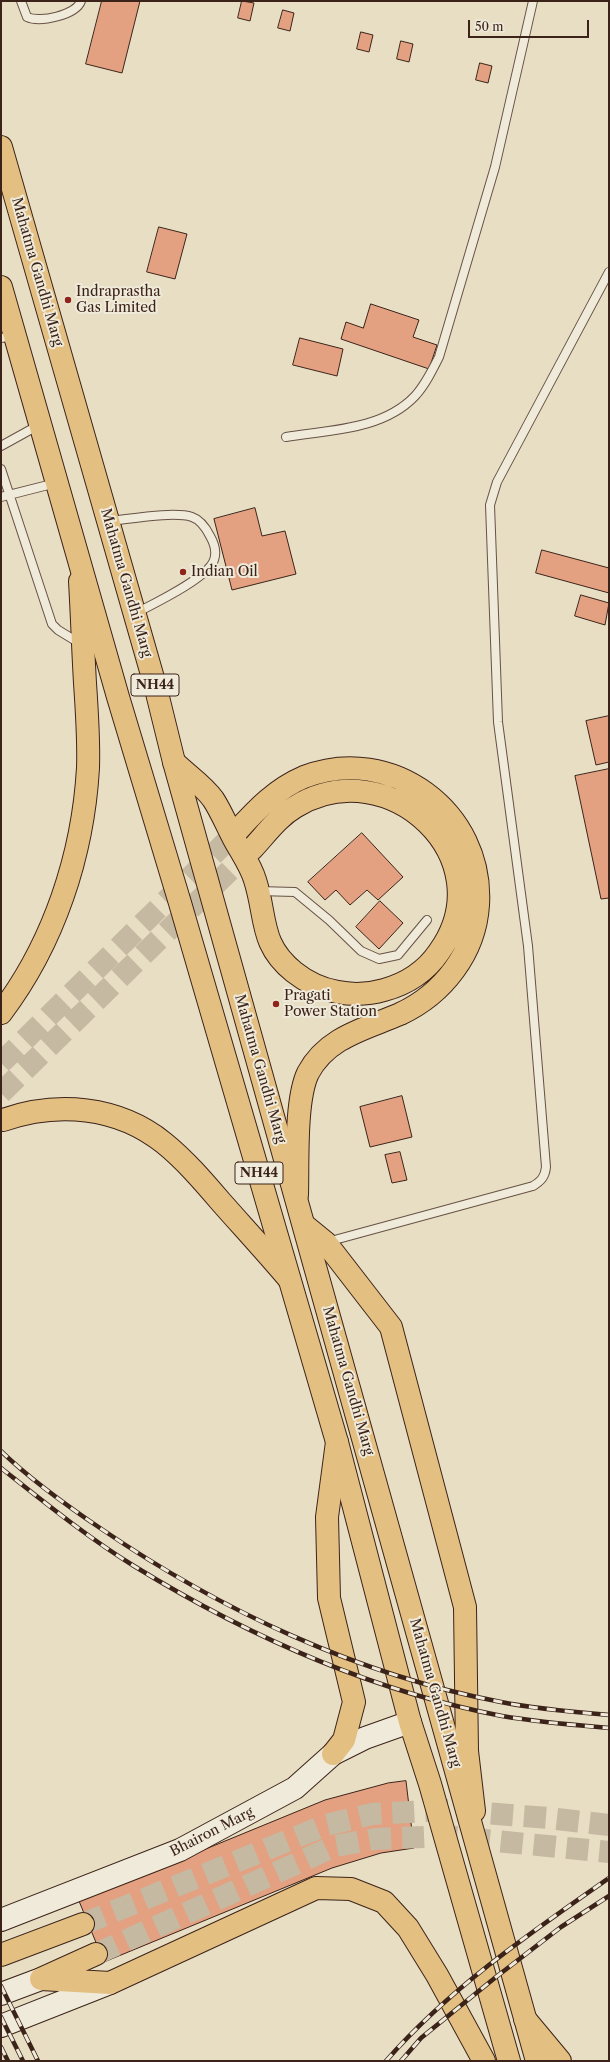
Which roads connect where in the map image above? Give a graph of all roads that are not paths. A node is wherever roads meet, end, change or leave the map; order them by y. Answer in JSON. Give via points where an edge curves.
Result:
{"nodes":[{"id":1,"x":21,"y":1,"type":"edge"},
{"id":2,"x":81,"y":1,"type":"edge"},
{"id":3,"x":533,"y":1,"type":"edge"},
{"id":4,"x":1,"y":147,"type":"edge"},
{"id":5,"x":609,"y":272,"type":"edge"},
{"id":6,"x":1,"y":287,"type":"edge"},
{"id":7,"x":8,"y":337,"type":"edge"},
{"id":8,"x":40,"y":424,"type":"junction"},
{"id":9,"x":286,"y":437,"type":"dead end"},
{"id":10,"x":1,"y":446,"type":"edge"},
{"id":11,"x":1,"y":469,"type":"edge"},
{"id":12,"x":57,"y":483,"type":"junction"},
{"id":13,"x":5,"y":496,"type":"edge"},
{"id":14,"x":108,"y":521,"type":"junction"},
{"id":15,"x":79,"y":560,"type":"junction"},
{"id":16,"x":135,"y":613,"type":"junction"},
{"id":17,"x":84,"y":645,"type":"junction"},
{"id":18,"x":174,"y":762,"type":"junction"},
{"id":19,"x":237,"y":831,"type":"tunnel mouth"},
{"id":20,"x":252,"y":849,"type":"tunnel mouth"},
{"id":21,"x":258,"y":891,"type":"junction"},
{"id":22,"x":427,"y":920,"type":"dead end"},
{"id":23,"x":1,"y":1013,"type":"edge"},
{"id":24,"x":3,"y":1120,"type":"dead end"},
{"id":25,"x":297,"y":1199,"type":"junction"},
{"id":26,"x":304,"y":1225,"type":"junction"},
{"id":27,"x":326,"y":1243,"type":"junction"},
{"id":28,"x":289,"y":1279,"type":"junction"},
{"id":29,"x":337,"y":1442,"type":"junction"},
{"id":30,"x":410,"y":1722,"type":"junction"},
{"id":31,"x":333,"y":1754,"type":"junction"},
{"id":32,"x":478,"y":1855,"type":"junction"},
{"id":33,"x":1,"y":1920,"type":"edge"},
{"id":34,"x":83,"y":1924,"type":"tunnel mouth"},
{"id":35,"x":96,"y":1954,"type":"tunnel mouth"},
{"id":36,"x":1,"y":1956,"type":"edge"},
{"id":37,"x":40,"y":1979,"type":"junction"},
{"id":38,"x":110,"y":1983,"type":"junction"},
{"id":39,"x":1,"y":1994,"type":"edge"},
{"id":40,"x":525,"y":2019,"type":"junction"},
{"id":41,"x":1,"y":2026,"type":"edge"},
{"id":42,"x":484,"y":2061,"type":"edge"},
{"id":43,"x":509,"y":2061,"type":"edge"},
{"id":44,"x":537,"y":2061,"type":"edge"},
{"id":45,"x":560,"y":2061,"type":"edge"}],
"edges":[{"from":1,"to":2,"type":"lane","via":[[27,17],[33,20],[47,19],[72,11]]},
{"from":3,"to":9,"type":"lane","via":[[495,167],[439,357],[428,379],[414,397],[389,416],[362,425]]},
{"from":4,"to":14,"type":"main road","name":"Mahatma Gandhi Marg","number":"NH44"},
{"from":5,"to":27,"type":"lane","via":[[497,482],[490,506],[498,722],[528,946],[545,1175],[533,1186]]},
{"from":6,"to":7,"type":"main road","name":"Mahatma Gandhi Marg","number":"NH44"},
{"from":7,"to":8,"type":"main road","name":"Mahatma Gandhi Marg","number":"NH44"},
{"from":8,"to":10,"type":"lane"},
{"from":8,"to":12,"type":"main road","name":"Mahatma Gandhi Marg","number":"NH44"},
{"from":11,"to":13,"type":"lane"},
{"from":12,"to":13,"type":"lane"},
{"from":12,"to":15,"type":"main road","name":"Mahatma Gandhi Marg","number":"NH44"},
{"from":13,"to":17,"type":"lane","via":[[52,624]]},
{"from":14,"to":16,"type":"main road","name":"Mahatma Gandhi Marg","number":"NH44"},
{"from":14,"to":16,"type":"lane","via":[[177,515],[192,517],[205,526],[215,544],[214,560],[200,576],[169,596]]},
{"from":15,"to":17,"type":"main road"},
{"from":15,"to":28,"type":"main road","name":"Mahatma Gandhi Marg","number":"NH44"},
{"from":16,"to":18,"type":"main road","name":"Mahatma Gandhi Marg","number":"NH44"},
{"from":17,"to":23,"type":"main road","via":[[88,768],[81,827],[60,903],[25,977]]},
{"from":18,"to":21,"type":"main road","via":[[212,799],[255,879]]},
{"from":18,"to":25,"type":"main road","name":"Mahatma Gandhi Marg","number":"NH44"},
{"from":19,"to":25,"type":"main road","via":[[263,802],[290,783],[338,769],[372,770],[406,781],[435,800],[458,826],[477,872],[476,923],[463,956],[450,975],[430,996],[415,1006],[340,1039],[321,1054],[307,1075],[300,1100]]},
{"from":20,"to":21,"type":"main road","via":[[283,815],[310,799],[339,791],[370,792],[386,796],[414,811],[437,833],[446,846],[455,868],[458,904],[451,932],[444,945],[415,976],[390,989],[347,993],[319,986],[300,976],[283,961],[267,938]]},
{"from":21,"to":22,"type":"lane","via":[[295,892],[361,951],[380,959],[398,955]]},
{"from":24,"to":28,"type":"main road","via":[[40,1110],[78,1109],[115,1116],[148,1132],[182,1159]]},
{"from":25,"to":26,"type":"main road","name":"Mahatma Gandhi Marg","number":"NH44"},
{"from":26,"to":27,"type":"main road"},
{"from":26,"to":32,"type":"main road","name":"Mahatma Gandhi Marg"},
{"from":27,"to":32,"type":"main road","via":[[390,1327],[465,1607],[467,1751]]},
{"from":28,"to":29,"type":"main road","name":"Mahatma Gandhi Marg","number":"NH44"},
{"from":29,"to":30,"type":"main road","name":"Mahatma Gandhi Marg","number":"NH44"},
{"from":29,"to":31,"type":"main road","via":[[327,1517],[329,1598],[354,1702],[344,1740]]},
{"from":30,"to":31,"type":"main road","name":"Bhairon Marg","via":[[365,1738]]},
{"from":30,"to":43,"type":"main road","name":"Mahatma Gandhi Marg","number":"NH44"},
{"from":31,"to":33,"type":"main road","name":"Bhairon Marg","via":[[296,1788],[180,1850]]},
{"from":32,"to":40,"type":"main road","name":"Mahatma Gandhi Marg"},
{"from":34,"to":36,"type":"main road"},
{"from":35,"to":37,"type":"main road"},
{"from":37,"to":38,"type":"main road"},
{"from":37,"to":39,"type":"main road"},
{"from":38,"to":41,"type":"main road"},
{"from":38,"to":42,"type":"main road","via":[[316,1888],[351,1889],[384,1902],[408,1928]]},
{"from":40,"to":44,"type":"main road","name":"Mahatma Gandhi Marg"},
{"from":40,"to":45,"type":"main road"}]}
